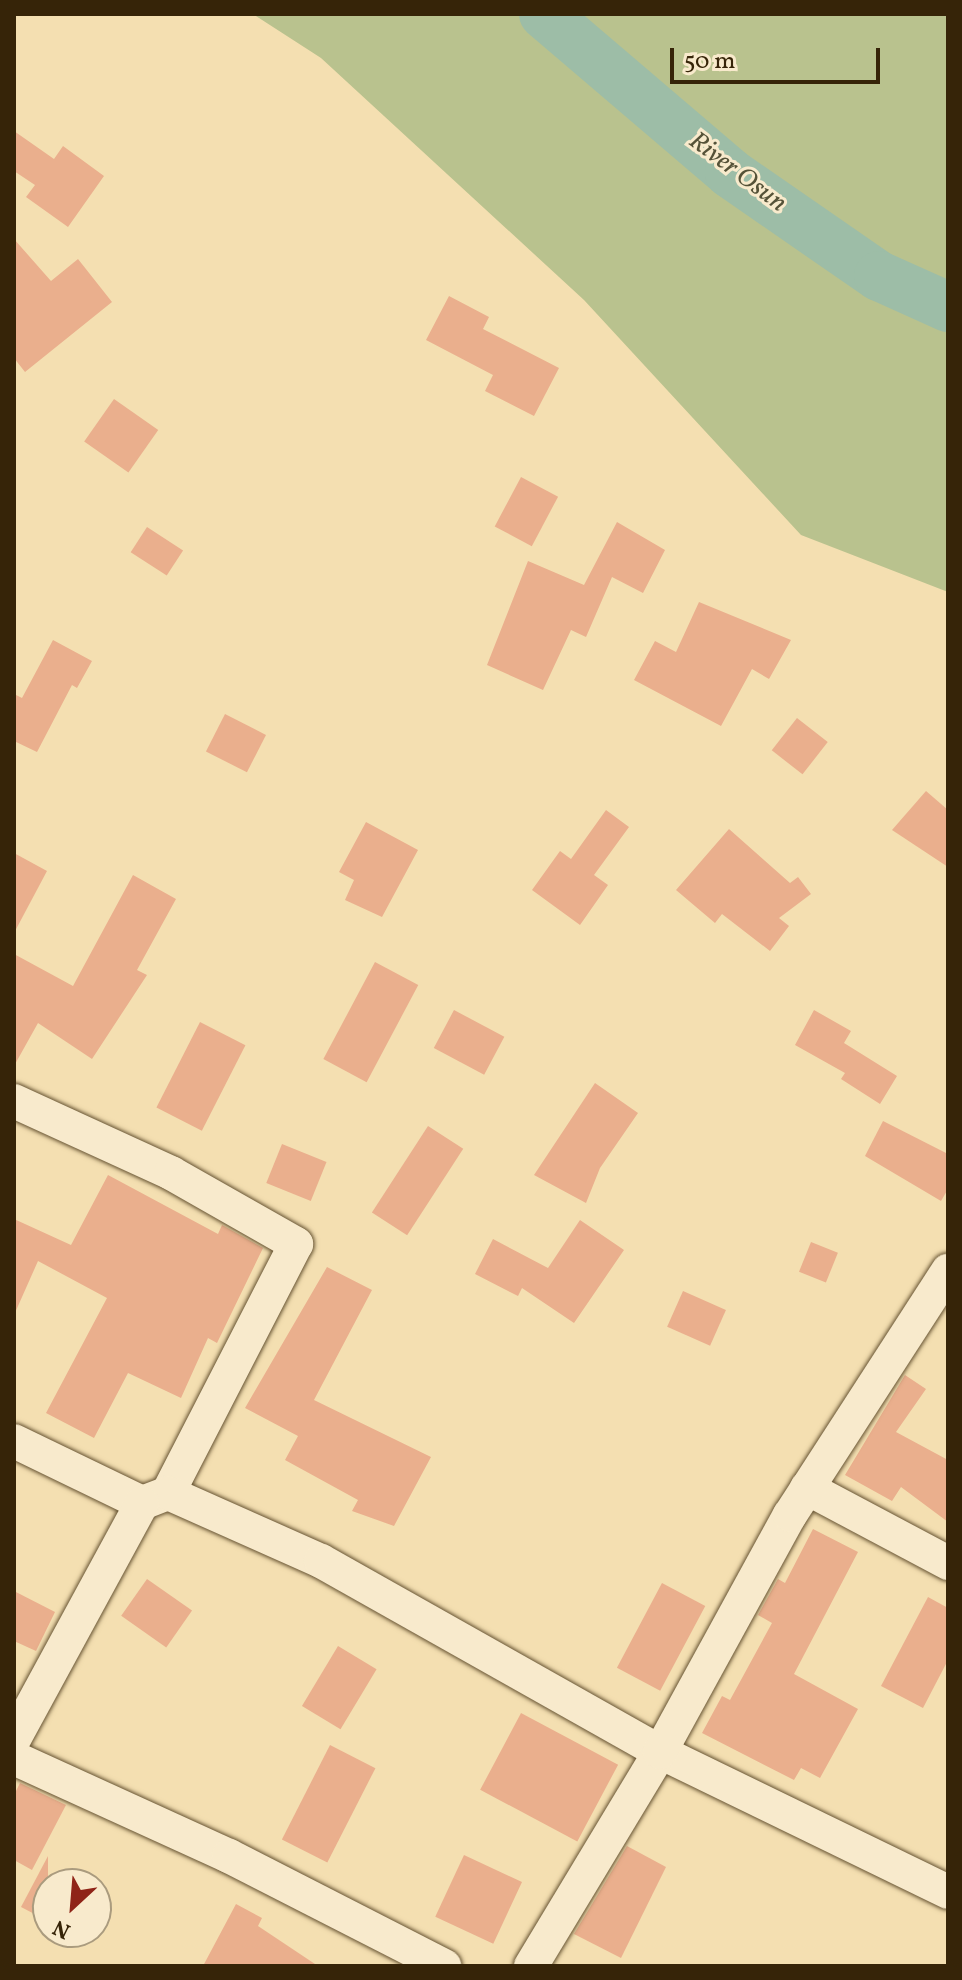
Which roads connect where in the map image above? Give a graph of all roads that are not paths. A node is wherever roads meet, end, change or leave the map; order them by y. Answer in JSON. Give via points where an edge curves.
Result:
{"nodes":[{"id":1,"x":14,"y":1101,"type":"edge"},
{"id":2,"x":948,"y":1271,"type":"edge"},
{"id":3,"x":14,"y":1441,"type":"edge"},
{"id":4,"x":807,"y":1488,"type":"junction"},
{"id":5,"x":155,"y":1498,"type":"junction"},
{"id":6,"x":948,"y":1563,"type":"edge"},
{"id":7,"x":14,"y":1739,"type":"edge"},
{"id":8,"x":660,"y":1752,"type":"junction"},
{"id":9,"x":14,"y":1758,"type":"edge"},
{"id":10,"x":948,"y":1892,"type":"edge"},
{"id":11,"x":444,"y":1966,"type":"edge"},
{"id":12,"x":531,"y":1966,"type":"edge"}],
"edges":[{"from":1,"to":5,"type":"street","via":[[171,1173],[296,1244]]},
{"from":2,"to":4,"type":"street"},
{"from":3,"to":5,"type":"street"},
{"from":4,"to":6,"type":"street"},
{"from":4,"to":8,"type":"street"},
{"from":5,"to":7,"type":"street"},
{"from":5,"to":8,"type":"street","via":[[321,1561]]},
{"from":8,"to":10,"type":"street"},
{"from":8,"to":12,"type":"street"},
{"from":9,"to":11,"type":"street","via":[[229,1856]]}]}
